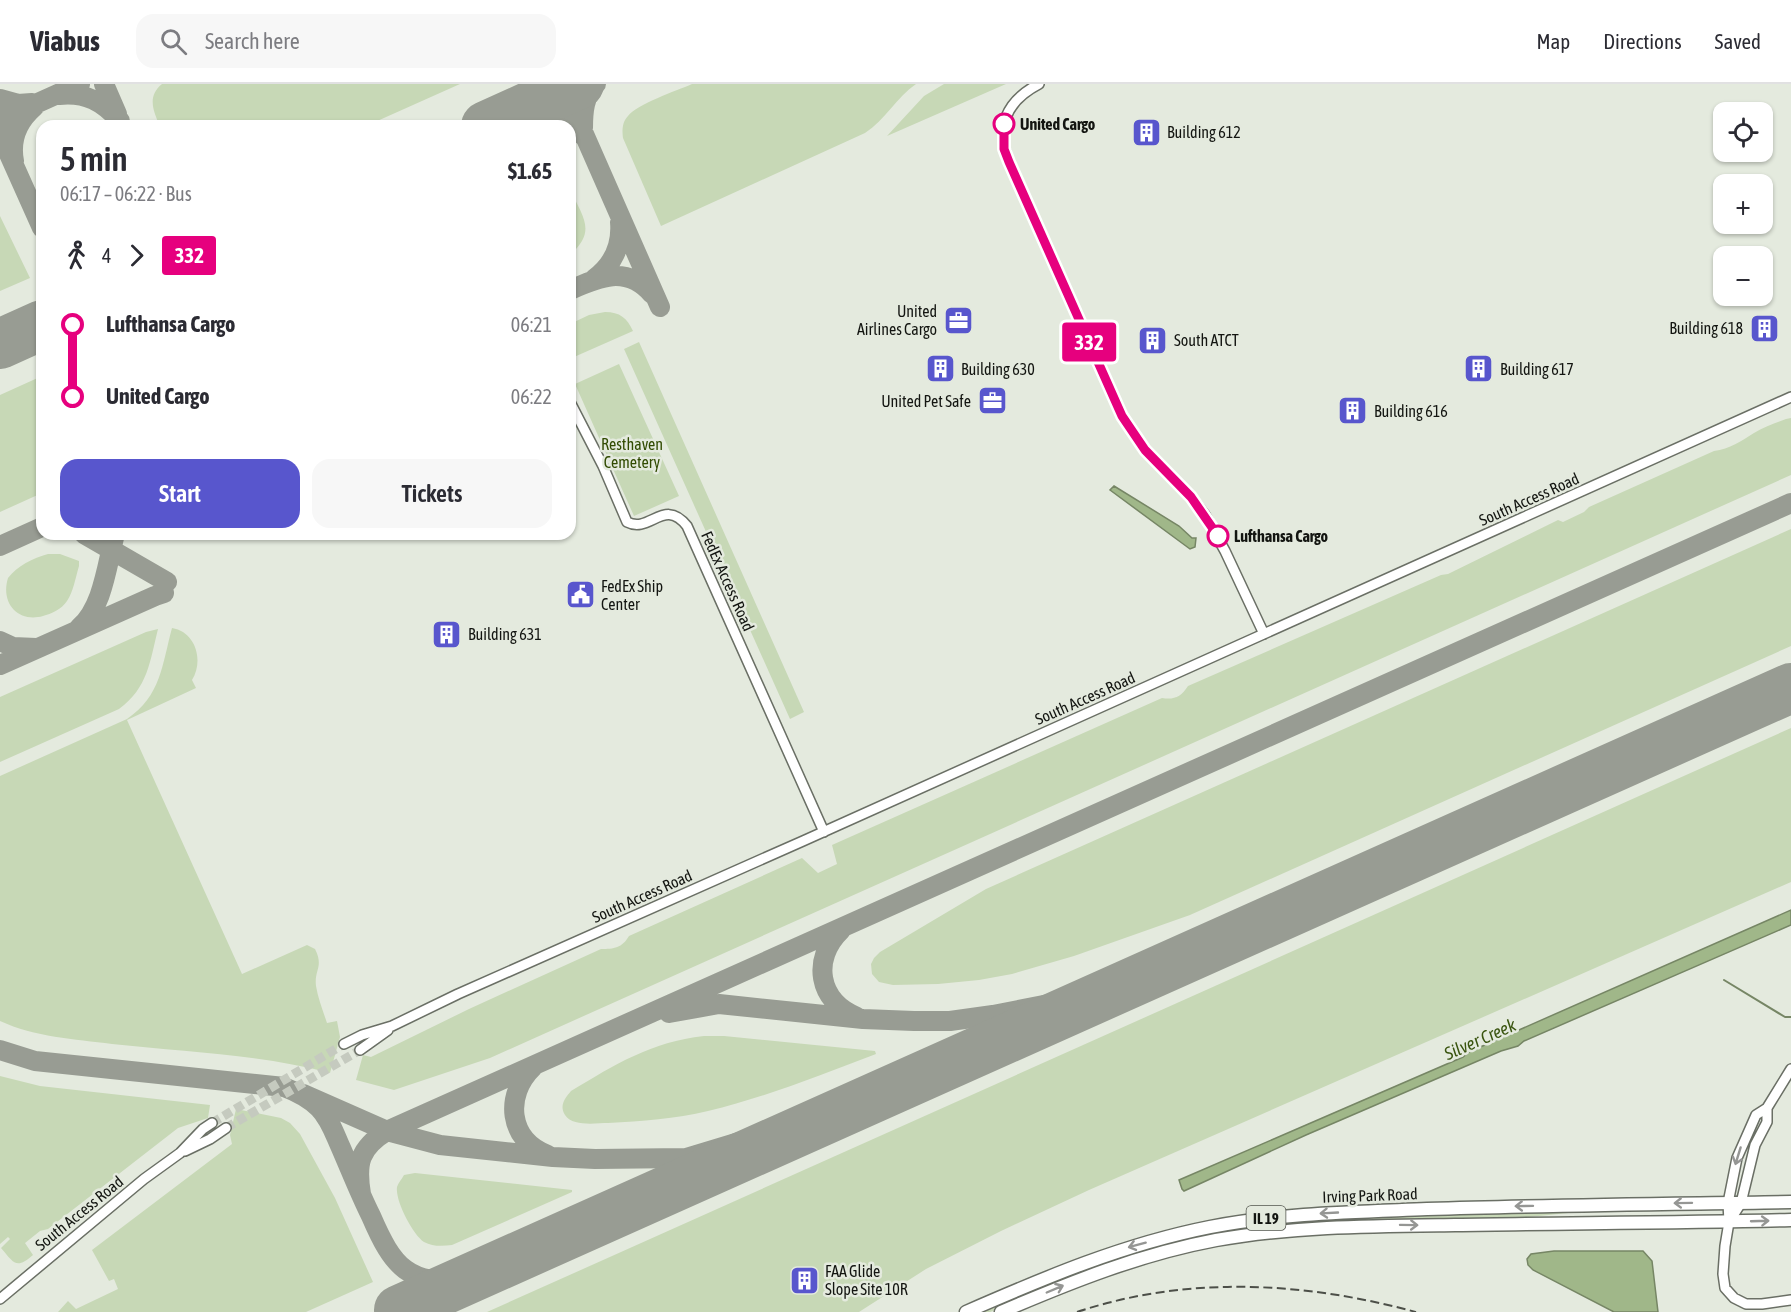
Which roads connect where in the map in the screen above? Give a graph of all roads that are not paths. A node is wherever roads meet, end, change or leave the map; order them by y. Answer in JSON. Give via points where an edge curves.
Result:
{"nodes":[{"id":1,"x":1039,"y":84,"type":"edge"},
{"id":2,"x":1791,"y":396,"type":"edge"},
{"id":3,"x":576,"y":414,"type":"edge"},
{"id":4,"x":1264,"y":634,"type":"junction"},
{"id":5,"x":824,"y":832,"type":"junction"},
{"id":6,"x":392,"y":1026,"type":"junction"},
{"id":7,"x":344,"y":1044,"type":"tunnel mouth"},
{"id":8,"x":360,"y":1050,"type":"tunnel mouth"},
{"id":9,"x":1791,"y":1069,"type":"edge"},
{"id":10,"x":1767,"y":1108,"type":"junction"},
{"id":11,"x":212,"y":1123,"type":"tunnel mouth"},
{"id":12,"x":226,"y":1128,"type":"tunnel mouth"},
{"id":13,"x":180,"y":1153,"type":"junction"},
{"id":14,"x":1791,"y":1202,"type":"edge"},
{"id":15,"x":1728,"y":1203,"type":"junction"},
{"id":16,"x":1741,"y":1203,"type":"junction"},
{"id":17,"x":1791,"y":1220,"type":"edge"},
{"id":18,"x":1729,"y":1222,"type":"junction"},
{"id":19,"x":0,"y":1299,"type":"edge"},
{"id":20,"x":1791,"y":1300,"type":"edge"},
{"id":21,"x":966,"y":1312,"type":"edge"},
{"id":22,"x":1001,"y":1312,"type":"edge"}],
"edges":[{"from":1,"to":4,"type":"street","via":[[1020,96],[1004,124],[1004,149],[1009,162],[1122,416],[1145,450],[1204,515],[1226,551]]},
{"from":2,"to":4,"type":"street","name":"South Access Road"},
{"from":3,"to":5,"type":"street","name":"FedEx Access Road","via":[[627,522],[638,525],[672,514],[687,526]]},
{"from":4,"to":5,"type":"street","name":"South Access Road"},
{"from":5,"to":6,"type":"street","name":"South Access Road"},
{"from":6,"to":7,"type":"street","name":"South Access Road"},
{"from":6,"to":8,"type":"street","name":"South Access Road"},
{"from":9,"to":10,"type":"street"},
{"from":10,"to":15,"type":"street","one_way":true,"via":[[1756,1115],[1744,1139]]},
{"from":10,"to":16,"type":"street","via":[[1767,1122],[1755,1145]]},
{"from":11,"to":13,"type":"street","name":"South Access Road"},
{"from":12,"to":13,"type":"street","name":"South Access Road"},
{"from":13,"to":19,"type":"street","name":"South Access Road"},
{"from":14,"to":16,"type":"main road","name":"Irving Park Road","number":"IL 19"},
{"from":15,"to":16,"type":"main road","name":"Irving Park Road","number":"IL 19"},
{"from":15,"to":18,"type":"street"},
{"from":15,"to":21,"type":"main road","name":"Irving Park Road","number":"IL 19","one_way":true,"via":[[1483,1207],[1264,1218],[1124,1248]]},
{"from":16,"to":18,"type":"street"},
{"from":18,"to":17,"type":"main road","name":"Irving Park Road","number":"IL 19","one_way":true},
{"from":18,"to":20,"type":"street","via":[[1725,1288],[1746,1304]]},
{"from":22,"to":18,"type":"main road","name":"Irving Park Road","number":"IL 19","one_way":true,"via":[[1136,1259],[1215,1240],[1260,1234],[1379,1225]]}]}
